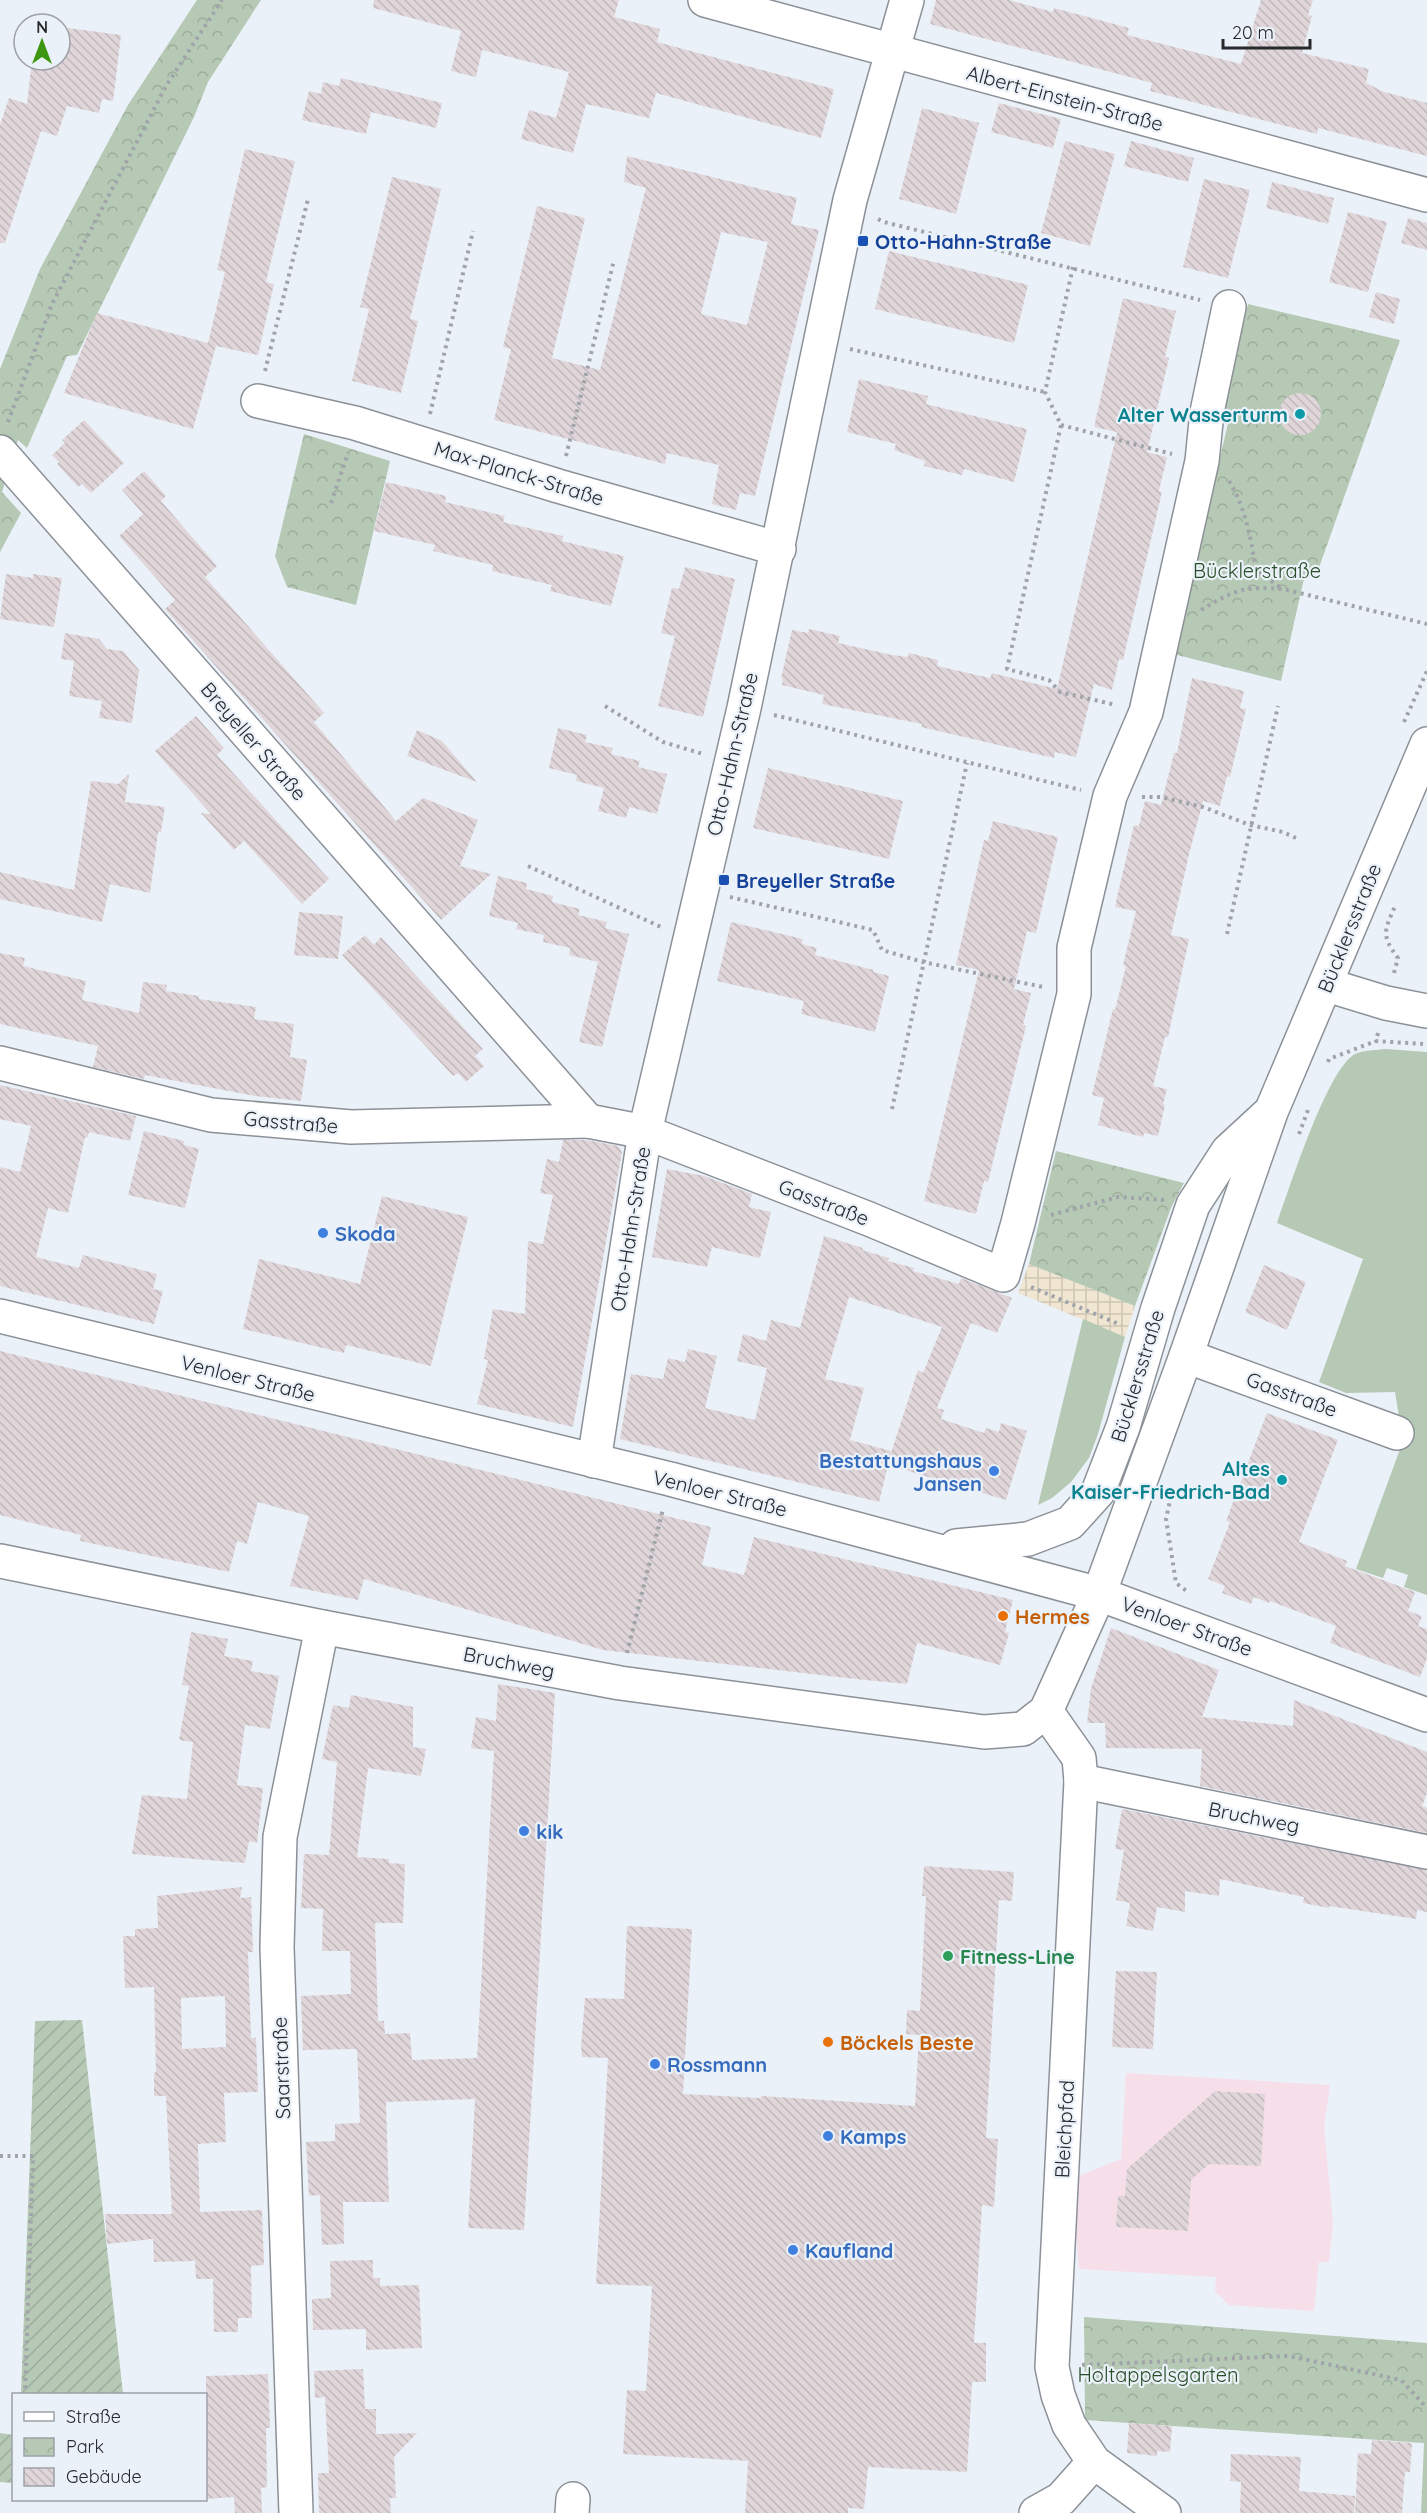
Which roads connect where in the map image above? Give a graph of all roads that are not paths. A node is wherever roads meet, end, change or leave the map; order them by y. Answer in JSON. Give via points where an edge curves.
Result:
{"nodes":[{"id":1,"x":705,"y":0,"type":"edge"},
{"id":2,"x":906,"y":0,"type":"edge"},
{"id":3,"x":893,"y":52,"type":"junction"},
{"id":4,"x":1427,"y":195,"type":"edge"},
{"id":5,"x":1229,"y":308,"type":"road end"},
{"id":6,"x":258,"y":401,"type":"road end"},
{"id":7,"x":2,"y":442,"type":"edge"},
{"id":8,"x":779,"y":549,"type":"junction"},
{"id":9,"x":1427,"y":744,"type":"edge"},
{"id":10,"x":1326,"y":985,"type":"junction"},
{"id":11,"x":1427,"y":1011,"type":"edge"},
{"id":12,"x":0,"y":1064,"type":"edge"},
{"id":13,"x":1271,"y":1112,"type":"junction"},
{"id":14,"x":588,"y":1121,"type":"junction"},
{"id":15,"x":645,"y":1132,"type":"junction"},
{"id":16,"x":0,"y":1316,"type":"edge"},
{"id":17,"x":1186,"y":1356,"type":"junction"},
{"id":18,"x":1396,"y":1433,"type":"dead end"},
{"id":19,"x":594,"y":1461,"type":"junction"},
{"id":20,"x":936,"y":1549,"type":"junction"},
{"id":21,"x":0,"y":1561,"type":"edge"},
{"id":22,"x":1099,"y":1594,"type":"junction"},
{"id":23,"x":322,"y":1627,"type":"junction"},
{"id":24,"x":1427,"y":1715,"type":"edge"},
{"id":25,"x":1034,"y":1720,"type":"junction"},
{"id":26,"x":1081,"y":1781,"type":"junction"},
{"id":27,"x":1427,"y":1852,"type":"edge"},
{"id":28,"x":1094,"y":2462,"type":"junction"},
{"id":29,"x":296,"y":2513,"type":"edge"},
{"id":30,"x":1036,"y":2513,"type":"edge"},
{"id":31,"x":1164,"y":2513,"type":"edge"}],
"edges":[{"from":1,"to":3,"type":"street","name":"Albert-Einstein-Straße"},
{"from":2,"to":3,"type":"street","name":"Otto-Hahn-Straße"},
{"from":3,"to":4,"type":"street","name":"Albert-Einstein-Straße"},
{"from":3,"to":8,"type":"street","name":"Otto-Hahn-Straße","via":[[850,200]]},
{"from":5,"to":15,"type":"street","name":"Gasstraße","via":[[1207,412],[1202,461],[1146,712],[1110,796],[1074,948],[1074,994],[1003,1275]]},
{"from":6,"to":8,"type":"street","name":"Max-Planck-Straße","via":[[355,423]]},
{"from":7,"to":14,"type":"street","name":"Breyeller Straße"},
{"from":8,"to":15,"type":"street","name":"Otto-Hahn-Straße"},
{"from":9,"to":10,"type":"street","name":"Bücklersstraße"},
{"from":10,"to":11,"type":"street"},
{"from":10,"to":13,"type":"street","name":"Bücklersstraße"},
{"from":12,"to":14,"type":"street","name":"Gasstraße","via":[[211,1115],[351,1126]]},
{"from":13,"to":17,"type":"street","name":"Bücklersstraße"},
{"from":13,"to":20,"type":"street","name":"Bücklersstraße","via":[[1228,1150],[1193,1205],[1123,1427],[1098,1492],[1070,1522],[1028,1539]]},
{"from":14,"to":15,"type":"street"},
{"from":15,"to":19,"type":"street","name":"Otto-Hahn-Straße"},
{"from":16,"to":19,"type":"street","name":"Venloer Straße"},
{"from":17,"to":18,"type":"street","name":"Gasstraße"},
{"from":17,"to":22,"type":"street","name":"Bücklersstraße"},
{"from":19,"to":20,"type":"street","name":"Venloer Straße"},
{"from":20,"to":22,"type":"street","name":"Venloer Straße"},
{"from":21,"to":23,"type":"street","name":"Bruchweg"},
{"from":22,"to":24,"type":"street","name":"Venloer Straße"},
{"from":22,"to":25,"type":"street"},
{"from":23,"to":25,"type":"street","name":"Bruchweg","via":[[608,1680],[984,1732]]},
{"from":23,"to":29,"type":"street","name":"Saarstraße","via":[[280,1837],[278,1947]]},
{"from":25,"to":26,"type":"street","name":"Bleichpfad","via":[[1080,1758]]},
{"from":26,"to":27,"type":"street","name":"Bruchweg"},
{"from":26,"to":28,"type":"street","name":"Bleichpfad","via":[[1052,2367],[1069,2425]]},
{"from":28,"to":30,"type":"street","via":[[1061,2499]]},
{"from":28,"to":31,"type":"street","name":"Bleichpfad"}]}
